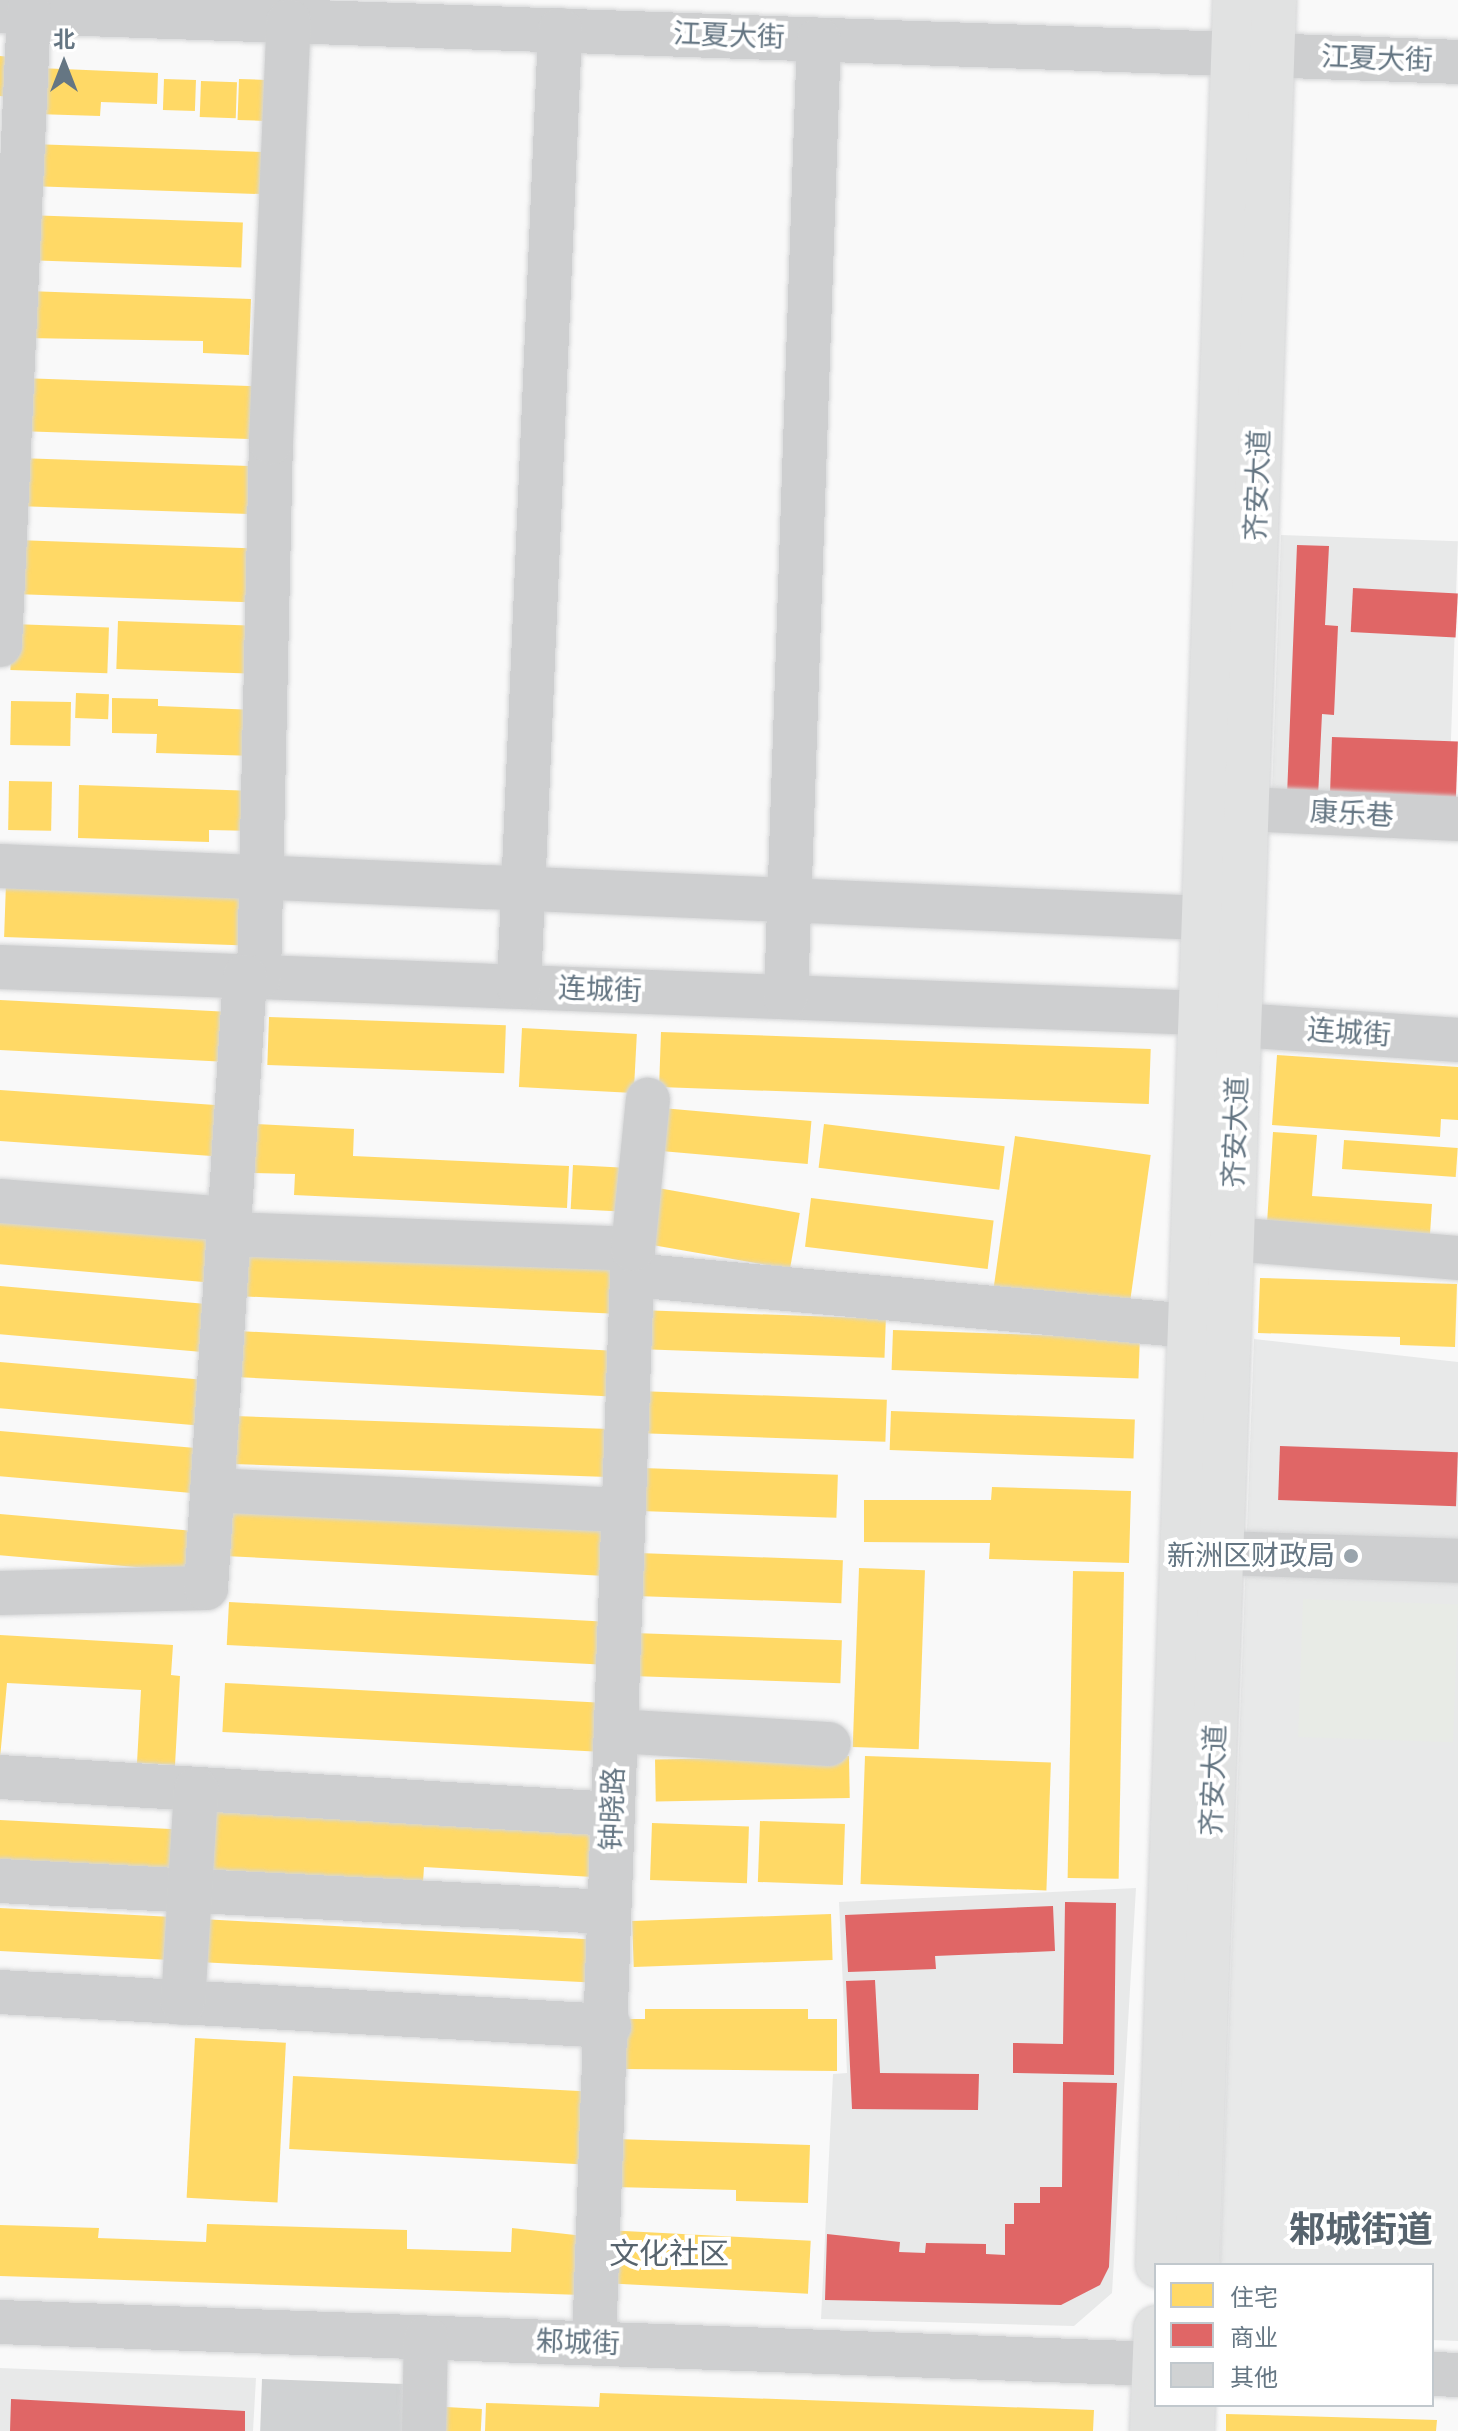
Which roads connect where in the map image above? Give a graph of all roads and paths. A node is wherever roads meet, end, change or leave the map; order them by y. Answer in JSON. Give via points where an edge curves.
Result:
{"nodes":[{"id":1,"x":1235,"y":0,"type":"edge"},
{"id":2,"x":1274,"y":0,"type":"edge"},
{"id":3,"x":14,"y":12,"type":"edge"},
{"id":4,"x":275,"y":14,"type":"edge"},
{"id":5,"x":560,"y":30,"type":"junction"},
{"id":6,"x":819,"y":40,"type":"junction"},
{"id":7,"x":1253,"y":55,"type":"junction"},
{"id":8,"x":1458,"y":62,"type":"edge"},
{"id":9,"x":0,"y":645,"type":"edge"},
{"id":10,"x":1247,"y":809,"type":"junction"},
{"id":11,"x":1458,"y":819,"type":"edge"},
{"id":12,"x":0,"y":866,"type":"edge"},
{"id":13,"x":261,"y":877,"type":"junction"},
{"id":14,"x":523,"y":889,"type":"junction"},
{"id":15,"x":790,"y":900,"type":"junction"},
{"id":16,"x":1203,"y":918,"type":"junction"},
{"id":17,"x":0,"y":967,"type":"edge"},
{"id":18,"x":252,"y":976,"type":"junction"},
{"id":19,"x":519,"y":986,"type":"junction"},
{"id":20,"x":786,"y":997,"type":"junction"},
{"id":21,"x":1220,"y":1019,"type":"junction"},
{"id":22,"x":1458,"y":1040,"type":"edge"},
{"id":23,"x":648,"y":1100,"type":"dead end"},
{"id":24,"x":0,"y":1201,"type":"edge"},
{"id":25,"x":230,"y":1226,"type":"junction"},
{"id":26,"x":1232,"y":1239,"type":"junction"},
{"id":27,"x":1458,"y":1258,"type":"edge"},
{"id":28,"x":633,"y":1262,"type":"junction"},
{"id":29,"x":1190,"y":1326,"type":"junction"},
{"id":30,"x":212,"y":1490,"type":"junction"},
{"id":31,"x":624,"y":1510,"type":"junction"},
{"id":32,"x":1221,"y":1553,"type":"junction"},
{"id":33,"x":1458,"y":1561,"type":"edge"},
{"id":34,"x":0,"y":1593,"type":"edge"},
{"id":35,"x":616,"y":1731,"type":"junction"},
{"id":36,"x":829,"y":1744,"type":"dead end"},
{"id":37,"x":0,"y":1777,"type":"edge"},
{"id":38,"x":196,"y":1789,"type":"junction"},
{"id":39,"x":613,"y":1814,"type":"junction"},
{"id":40,"x":0,"y":1881,"type":"edge"},
{"id":41,"x":190,"y":1890,"type":"junction"},
{"id":42,"x":608,"y":1912,"type":"junction"},
{"id":43,"x":0,"y":1992,"type":"edge"},
{"id":44,"x":183,"y":2003,"type":"junction"},
{"id":45,"x":609,"y":2026,"type":"junction"},
{"id":46,"x":1158,"y":2263,"type":"edge"},
{"id":47,"x":1197,"y":2263,"type":"edge"},
{"id":48,"x":0,"y":2322,"type":"edge"},
{"id":49,"x":426,"y":2338,"type":"junction"},
{"id":50,"x":594,"y":2343,"type":"junction"},
{"id":51,"x":1154,"y":2352,"type":"edge"},
{"id":52,"x":1434,"y":2374,"type":"edge"},
{"id":53,"x":1458,"y":2375,"type":"edge"},
{"id":54,"x":1154,"y":2392,"type":"edge"},
{"id":55,"x":1193,"y":2407,"type":"edge"},
{"id":56,"x":424,"y":2431,"type":"edge"},
{"id":57,"x":1152,"y":2431,"type":"edge"},
{"id":58,"x":1192,"y":2431,"type":"edge"}],
"edges":[{"from":1,"to":7,"type":"main road","name":"齐安大道"},
{"from":2,"to":7,"type":"main road","name":"齐安大道"},
{"from":3,"to":4,"type":"street","name":"江夏大街"},
{"from":3,"to":9,"type":"street"},
{"from":4,"to":5,"type":"street","name":"江夏大街"},
{"from":4,"to":13,"type":"street"},
{"from":5,"to":6,"type":"street","name":"江夏大街"},
{"from":5,"to":14,"type":"street"},
{"from":6,"to":7,"type":"street","name":"江夏大街"},
{"from":6,"to":15,"type":"street"},
{"from":7,"to":8,"type":"street","name":"江夏大街"},
{"from":7,"to":10,"type":"main road","name":"齐安大道"},
{"from":7,"to":16,"type":"main road","name":"齐安大道"},
{"from":10,"to":11,"type":"street","name":"康乐巷"},
{"from":10,"to":21,"type":"main road","name":"齐安大道"},
{"from":12,"to":13,"type":"street"},
{"from":13,"to":14,"type":"street"},
{"from":13,"to":18,"type":"street"},
{"from":14,"to":15,"type":"street"},
{"from":14,"to":19,"type":"street"},
{"from":15,"to":16,"type":"street"},
{"from":15,"to":20,"type":"street"},
{"from":16,"to":21,"type":"main road","name":"齐安大道"},
{"from":17,"to":18,"type":"street","name":"连城街"},
{"from":18,"to":19,"type":"street","name":"连城街"},
{"from":18,"to":25,"type":"street"},
{"from":19,"to":20,"type":"street","name":"连城街"},
{"from":20,"to":21,"type":"street","name":"连城街"},
{"from":21,"to":22,"type":"street","name":"连城街"},
{"from":21,"to":26,"type":"main road","name":"齐安大道"},
{"from":21,"to":29,"type":"main road","name":"齐安大道"},
{"from":23,"to":28,"type":"street","name":"钟晓路"},
{"from":24,"to":25,"type":"street"},
{"from":25,"to":28,"type":"street"},
{"from":25,"to":30,"type":"street"},
{"from":26,"to":27,"type":"street"},
{"from":26,"to":32,"type":"main road","name":"齐安大道"},
{"from":28,"to":29,"type":"street"},
{"from":28,"to":31,"type":"street","name":"钟晓路"},
{"from":29,"to":46,"type":"main road","name":"齐安大道"},
{"from":30,"to":31,"type":"street"},
{"from":30,"to":34,"type":"street","via":[[206,1588]]},
{"from":31,"to":35,"type":"street","name":"钟晓路"},
{"from":32,"to":33,"type":"street"},
{"from":32,"to":47,"type":"main road","name":"齐安大道"},
{"from":35,"to":36,"type":"street"},
{"from":35,"to":39,"type":"street","name":"钟晓路"},
{"from":37,"to":38,"type":"street"},
{"from":38,"to":39,"type":"street"},
{"from":38,"to":41,"type":"street"},
{"from":39,"to":42,"type":"street","name":"钟晓路"},
{"from":40,"to":41,"type":"street"},
{"from":41,"to":42,"type":"street"},
{"from":41,"to":44,"type":"street"},
{"from":42,"to":45,"type":"street","name":"钟晓路"},
{"from":43,"to":44,"type":"street"},
{"from":44,"to":45,"type":"street"},
{"from":45,"to":50,"type":"street","name":"钟晓路"},
{"from":48,"to":49,"type":"street","name":"邾城街"},
{"from":49,"to":50,"type":"street","name":"邾城街"},
{"from":49,"to":56,"type":"street"},
{"from":50,"to":51,"type":"street","name":"邾城街"},
{"from":52,"to":53,"type":"street"},
{"from":54,"to":57,"type":"main road"},
{"from":55,"to":58,"type":"main road"}]}
